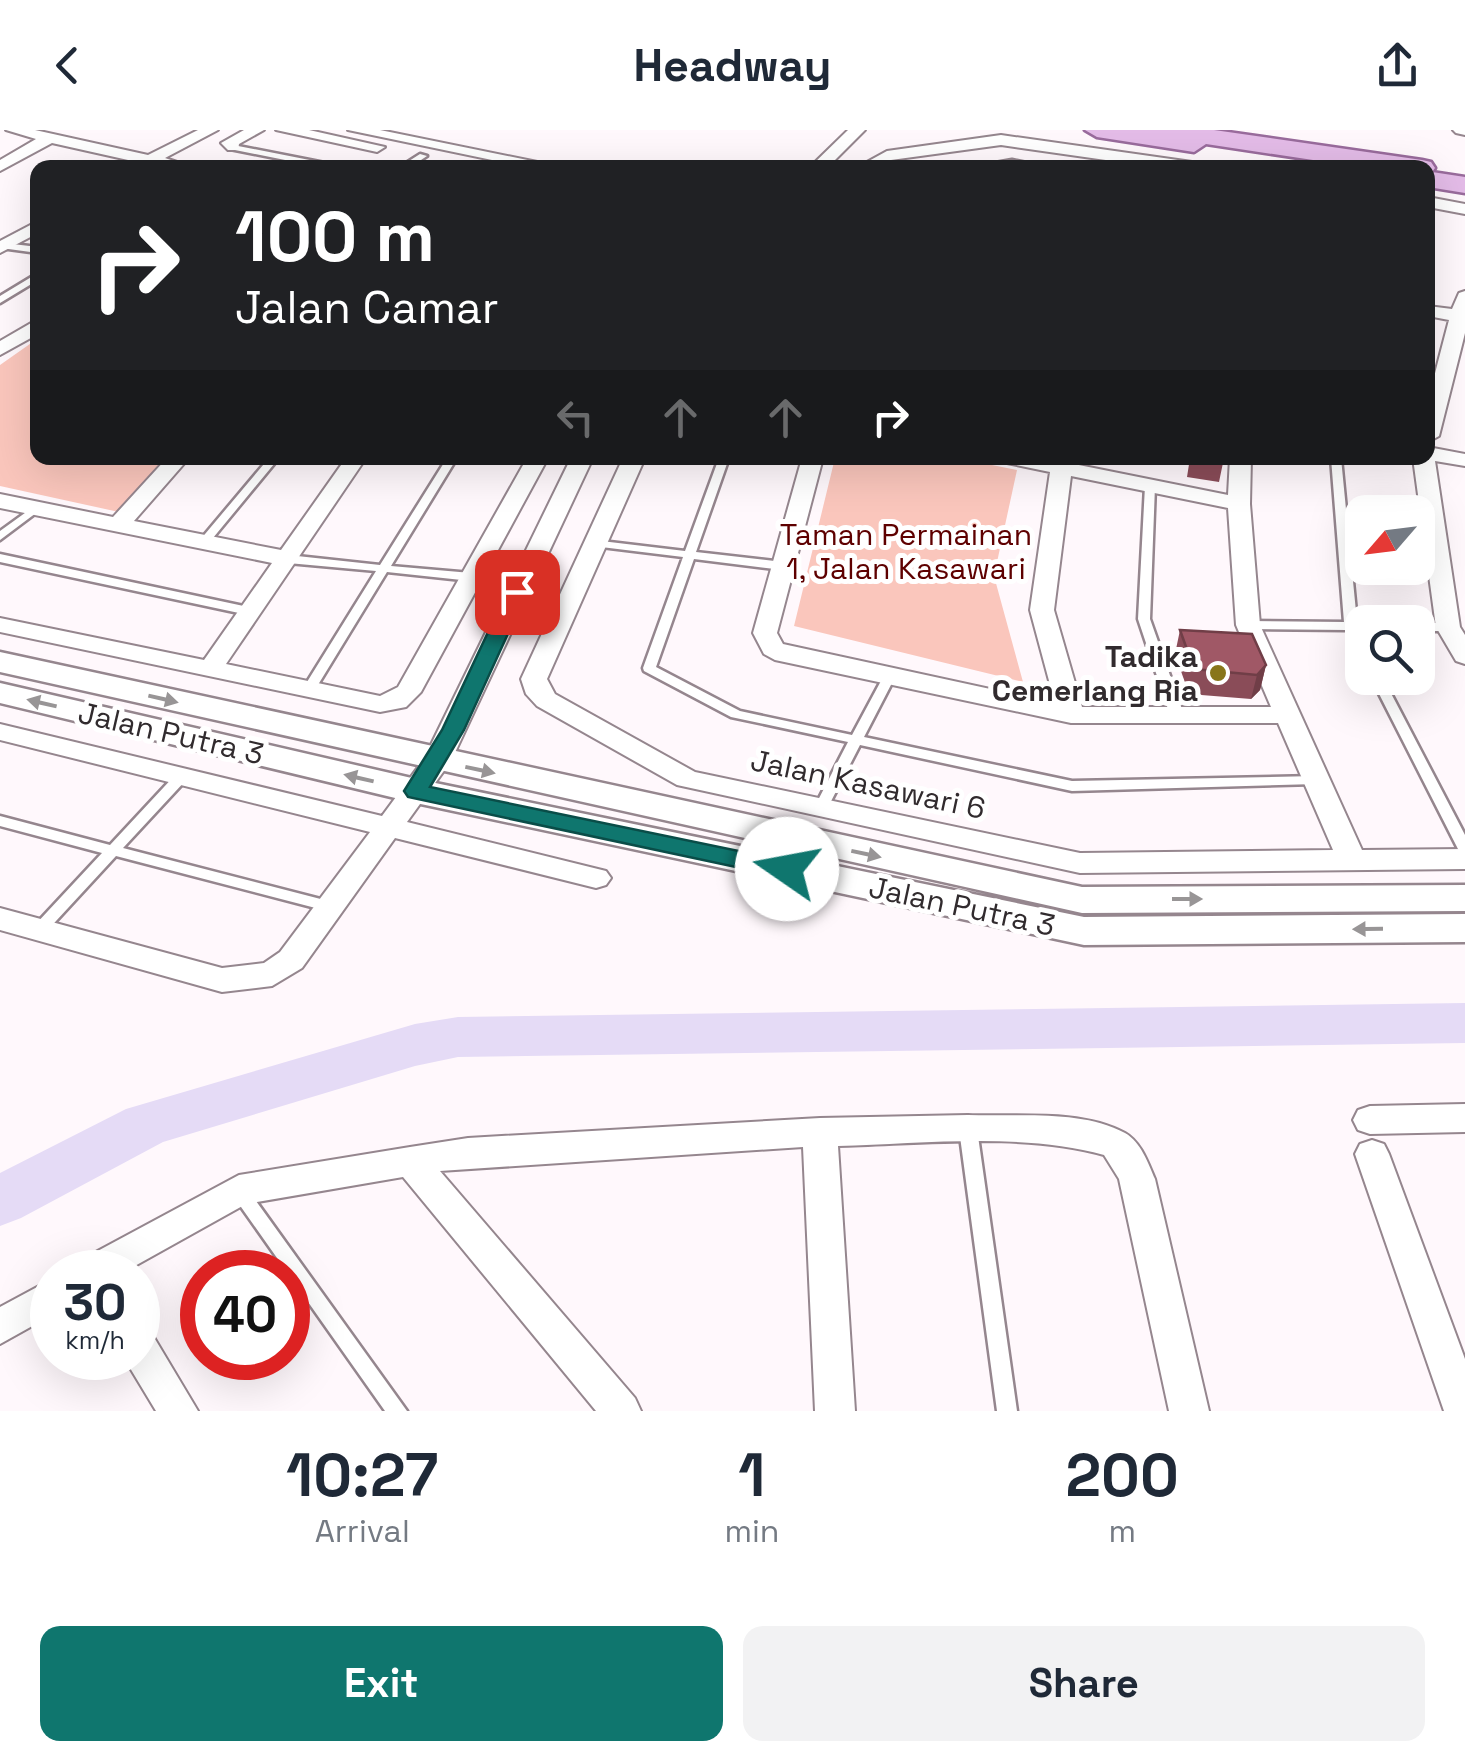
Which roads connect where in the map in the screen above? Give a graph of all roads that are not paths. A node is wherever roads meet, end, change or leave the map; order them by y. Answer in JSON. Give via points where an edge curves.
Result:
{"nodes":[{"id":1,"x":14,"y":130,"type":"edge"},
{"id":2,"x":210,"y":130,"type":"edge"},
{"id":3,"x":256,"y":130,"type":"edge"},
{"id":4,"x":284,"y":130,"type":"edge"},
{"id":5,"x":356,"y":130,"type":"edge"},
{"id":6,"x":857,"y":130,"type":"edge"},
{"id":7,"x":1097,"y":130,"type":"edge"},
{"id":8,"x":1163,"y":130,"type":"edge"},
{"id":9,"x":50,"y":138,"type":"junction"},
{"id":10,"x":233,"y":147,"type":"joint"},
{"id":11,"x":423,"y":156,"type":"junction"},
{"id":12,"x":129,"y":160,"type":"edge"},
{"id":13,"x":151,"y":160,"type":"edge"},
{"id":14,"x":299,"y":160,"type":"edge"},
{"id":15,"x":416,"y":160,"type":"edge"},
{"id":16,"x":442,"y":160,"type":"edge"},
{"id":17,"x":516,"y":160,"type":"edge"},
{"id":18,"x":825,"y":160,"type":"edge"},
{"id":19,"x":879,"y":160,"type":"edge"},
{"id":20,"x":1137,"y":160,"type":"edge"},
{"id":21,"x":1297,"y":160,"type":"edge"},
{"id":22,"x":1370,"y":160,"type":"edge"},
{"id":23,"x":0,"y":166,"type":"edge"},
{"id":24,"x":1435,"y":170,"type":"edge"},
{"id":25,"x":1465,"y":174,"type":"edge"},
{"id":26,"x":1435,"y":180,"type":"edge"},
{"id":27,"x":1465,"y":184,"type":"edge"},
{"id":28,"x":1435,"y":203,"type":"edge"},
{"id":29,"x":1465,"y":209,"type":"edge"},
{"id":30,"x":30,"y":231,"type":"edge"},
{"id":31,"x":2,"y":247,"type":"edge"},
{"id":32,"x":30,"y":249,"type":"edge"},
{"id":33,"x":30,"y":281,"type":"edge"},
{"id":34,"x":0,"y":300,"type":"edge"},
{"id":35,"x":1463,"y":310,"type":"edge"},
{"id":36,"x":1435,"y":311,"type":"edge"},
{"id":37,"x":30,"y":330,"type":"edge"},
{"id":38,"x":0,"y":349,"type":"edge"},
{"id":39,"x":1435,"y":411,"type":"edge"},
{"id":40,"x":1435,"y":456,"type":"edge"},
{"id":41,"x":1465,"y":460,"type":"edge"},
{"id":42,"x":172,"y":465,"type":"edge"},
{"id":43,"x":268,"y":465,"type":"edge"},
{"id":44,"x":351,"y":465,"type":"edge"},
{"id":45,"x":448,"y":465,"type":"edge"},
{"id":46,"x":532,"y":465,"type":"edge"},
{"id":47,"x":579,"y":465,"type":"edge"},
{"id":48,"x":631,"y":465,"type":"edge"},
{"id":49,"x":721,"y":465,"type":"edge"},
{"id":50,"x":811,"y":465,"type":"edge"},
{"id":51,"x":1051,"y":465,"type":"edge"},
{"id":52,"x":1241,"y":465,"type":"edge"},
{"id":53,"x":1337,"y":465,"type":"edge"},
{"id":54,"x":1427,"y":465,"type":"edge"},
{"id":55,"x":1061,"y":467,"type":"junction"},
{"id":56,"x":1150,"y":486,"type":"junction"},
{"id":57,"x":0,"y":501,"type":"edge"},
{"id":58,"x":1239,"y":504,"type":"junction"},
{"id":59,"x":36,"y":508,"type":"junction"},
{"id":60,"x":118,"y":525,"type":"junction"},
{"id":61,"x":0,"y":537,"type":"edge"},
{"id":62,"x":204,"y":542,"type":"junction"},
{"id":63,"x":593,"y":543,"type":"junction"},
{"id":64,"x":686,"y":556,"type":"junction"},
{"id":65,"x":0,"y":558,"type":"edge"},
{"id":66,"x":288,"y":559,"type":"junction"},
{"id":67,"x":782,"y":566,"type":"junction"},
{"id":68,"x":385,"y":568,"type":"junction"},
{"id":69,"x":472,"y":577,"type":"junction"},
{"id":70,"x":1354,"y":605,"type":"edge"},
{"id":71,"x":253,"y":612,"type":"junction"},
{"id":72,"x":0,"y":625,"type":"edge"},
{"id":73,"x":1248,"y":625,"type":"junction"},
{"id":74,"x":1345,"y":626,"type":"edge"},
{"id":75,"x":1435,"y":627,"type":"edge"},
{"id":76,"x":1448,"y":627,"type":"junction"},
{"id":77,"x":1465,"y":656,"type":"edge"},
{"id":78,"x":0,"y":662,"type":"edge"},
{"id":79,"x":209,"y":671,"type":"junction"},
{"id":80,"x":888,"y":680,"type":"junction"},
{"id":81,"x":308,"y":690,"type":"junction"},
{"id":82,"x":0,"y":693,"type":"edge"},
{"id":83,"x":1386,"y":695,"type":"edge"},
{"id":84,"x":1071,"y":715,"type":"junction"},
{"id":85,"x":1177,"y":715,"type":"junction"},
{"id":86,"x":1288,"y":715,"type":"junction"},
{"id":87,"x":0,"y":732,"type":"edge"},
{"id":88,"x":859,"y":740,"type":"junction"},
{"id":89,"x":182,"y":776,"type":"junction"},
{"id":90,"x":426,"y":776,"type":"junction"},
{"id":91,"x":1316,"y":780,"type":"junction"},
{"id":92,"x":822,"y":806,"type":"junction"},
{"id":93,"x":0,"y":821,"type":"edge"},
{"id":94,"x":389,"y":827,"type":"junction"},
{"id":95,"x":113,"y":850,"type":"junction"},
{"id":96,"x":1465,"y":850,"type":"edge"},
{"id":97,"x":1351,"y":858,"type":"junction"},
{"id":98,"x":1465,"y":860,"type":"edge"},
{"id":99,"x":596,"y":878,"type":"dead end"},
{"id":100,"x":1465,"y":898,"type":"edge"},
{"id":101,"x":331,"y":907,"type":"junction"},
{"id":102,"x":0,"y":919,"type":"edge"},
{"id":103,"x":1465,"y":928,"type":"edge"},
{"id":104,"x":39,"y":930,"type":"junction"},
{"id":105,"x":1465,"y":1118,"type":"edge"},
{"id":106,"x":968,"y":1129,"type":"junction"},
{"id":107,"x":820,"y":1132,"type":"junction"},
{"id":108,"x":410,"y":1161,"type":"junction"},
{"id":109,"x":238,"y":1190,"type":"junction"},
{"id":110,"x":131,"y":1250,"type":"edge"},
{"id":111,"x":30,"y":1309,"type":"edge"},
{"id":112,"x":0,"y":1327,"type":"edge"},
{"id":113,"x":159,"y":1380,"type":"edge"},
{"id":114,"x":1462,"y":1398,"type":"edge"},
{"id":115,"x":178,"y":1411,"type":"edge"},
{"id":116,"x":396,"y":1411,"type":"edge"},
{"id":117,"x":621,"y":1411,"type":"edge"},
{"id":118,"x":835,"y":1411,"type":"edge"},
{"id":119,"x":1007,"y":1411,"type":"edge"},
{"id":120,"x":1189,"y":1411,"type":"edge"}],
"edges":[{"from":1,"to":9,"type":"street"},
{"from":2,"to":13,"type":"street"},
{"from":3,"to":10,"type":"street","via":[[229,143]]},
{"from":4,"to":11,"type":"street"},
{"from":5,"to":17,"type":"street"},
{"from":6,"to":18,"type":"street"},
{"from":7,"to":21,"type":"main road"},
{"from":8,"to":22,"type":"main road"},
{"from":9,"to":12,"type":"street"},
{"from":9,"to":23,"type":"street"},
{"from":10,"to":14,"type":"lane"},
{"from":11,"to":15,"type":"lane"},
{"from":11,"to":16,"type":"street"},
{"from":19,"to":20,"type":"street","via":[[1002,140]]},
{"from":24,"to":25,"type":"main road"},
{"from":26,"to":27,"type":"main road"},
{"from":28,"to":29,"type":"street"},
{"from":30,"to":31,"type":"street"},
{"from":31,"to":32,"type":"lane"},
{"from":33,"to":34,"type":"lane"},
{"from":35,"to":36,"type":"street"},
{"from":35,"to":39,"type":"street"},
{"from":37,"to":38,"type":"street"},
{"from":40,"to":41,"type":"street"},
{"from":42,"to":60,"type":"street"},
{"from":43,"to":62,"type":"lane"},
{"from":44,"to":66,"type":"street"},
{"from":45,"to":68,"type":"lane"},
{"from":46,"to":69,"type":"street"},
{"from":47,"to":90,"type":"street"},
{"from":48,"to":63,"type":"street","name":"Jalan Kasawari 6"},
{"from":49,"to":64,"type":"lane"},
{"from":50,"to":67,"type":"street"},
{"from":51,"to":55,"type":"street"},
{"from":52,"to":58,"type":"street"},
{"from":53,"to":70,"type":"lane"},
{"from":54,"to":76,"type":"street"},
{"from":55,"to":56,"type":"street"},
{"from":55,"to":84,"type":"street","via":[[1042,610]]},
{"from":56,"to":58,"type":"street"},
{"from":56,"to":85,"type":"lane","via":[[1144,619]]},
{"from":57,"to":59,"type":"street"},
{"from":58,"to":73,"type":"street"},
{"from":59,"to":60,"type":"street"},
{"from":59,"to":61,"type":"lane"},
{"from":60,"to":62,"type":"street"},
{"from":62,"to":66,"type":"street"},
{"from":63,"to":64,"type":"lane"},
{"from":63,"to":92,"type":"street","name":"Jalan Kasawari 6","via":[[534,679],[539,694],[687,779]]},
{"from":64,"to":67,"type":"lane"},
{"from":64,"to":88,"type":"lane","via":[[649,668],[736,714]]},
{"from":65,"to":71,"type":"lane"},
{"from":66,"to":68,"type":"lane"},
{"from":66,"to":71,"type":"street"},
{"from":67,"to":80,"type":"street","via":[[764,633],[773,649]]},
{"from":68,"to":69,"type":"lane"},
{"from":68,"to":81,"type":"lane"},
{"from":69,"to":81,"type":"street","via":[[397,701],[380,704]]},
{"from":71,"to":79,"type":"street"},
{"from":72,"to":79,"type":"street"},
{"from":73,"to":74,"type":"lane"},
{"from":73,"to":86,"type":"street"},
{"from":75,"to":76,"type":"lane"},
{"from":76,"to":77,"type":"street"},
{"from":78,"to":90,"type":"street","name":"Jalan Putra 3","one_way":true},
{"from":79,"to":81,"type":"street"},
{"from":80,"to":84,"type":"street"},
{"from":80,"to":88,"type":"lane"},
{"from":90,"to":82,"type":"street","name":"Jalan Putra 3","one_way":true},
{"from":83,"to":96,"type":"lane"},
{"from":84,"to":85,"type":"street"},
{"from":85,"to":86,"type":"street"},
{"from":86,"to":91,"type":"street"},
{"from":87,"to":89,"type":"street"},
{"from":88,"to":91,"type":"lane","via":[[1072,786]]},
{"from":88,"to":92,"type":"lane"},
{"from":89,"to":94,"type":"street"},
{"from":89,"to":95,"type":"lane"},
{"from":90,"to":94,"type":"street"},
{"from":90,"to":100,"type":"street","name":"Jalan Putra 3","one_way":true,"via":[[1082,900]]},
{"from":103,"to":90,"type":"street","name":"Jalan Putra 3","one_way":true,"via":[[1084,932]]},
{"from":91,"to":97,"type":"street"},
{"from":92,"to":97,"type":"street","name":"Jalan Kasawari 6","via":[[1080,863]]},
{"from":93,"to":95,"type":"lane"},
{"from":94,"to":99,"type":"street"},
{"from":94,"to":101,"type":"street"},
{"from":95,"to":101,"type":"lane"},
{"from":95,"to":104,"type":"lane"},
{"from":97,"to":98,"type":"street","name":"Jalan Kasawari 6"},
{"from":101,"to":104,"type":"street","via":[[292,960],[251,979],[222,980]]},
{"from":102,"to":104,"type":"street"},
{"from":105,"to":114,"type":"street","via":[[1371,1137]]},
{"from":106,"to":107,"type":"street"},
{"from":106,"to":119,"type":"lane"},
{"from":106,"to":120,"type":"street","via":[[1095,1136],[1128,1158]]},
{"from":107,"to":108,"type":"street"},
{"from":107,"to":118,"type":"street"},
{"from":108,"to":109,"type":"street"},
{"from":108,"to":117,"type":"street"},
{"from":109,"to":110,"type":"street"},
{"from":109,"to":116,"type":"lane"},
{"from":111,"to":112,"type":"street"},
{"from":113,"to":115,"type":"street"}]}
